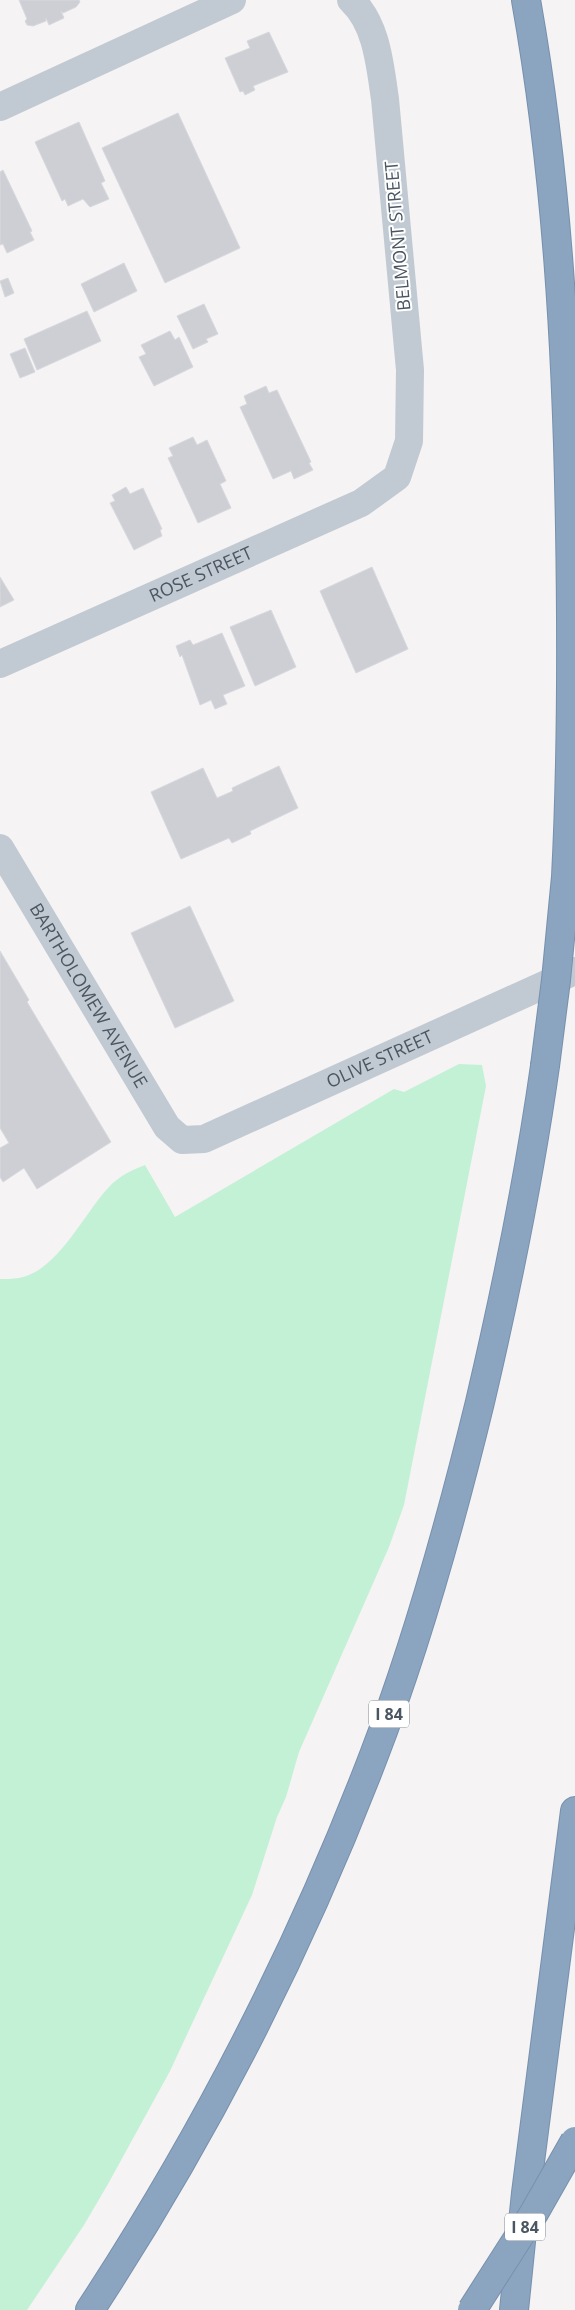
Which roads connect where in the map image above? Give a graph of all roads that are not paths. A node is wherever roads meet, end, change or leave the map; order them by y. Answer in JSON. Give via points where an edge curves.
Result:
{"nodes":[{"id":1,"x":232,"y":0,"type":"edge"},
{"id":2,"x":351,"y":0,"type":"edge"},
{"id":3,"x":526,"y":0,"type":"edge"},
{"id":4,"x":0,"y":107,"type":"edge"},
{"id":5,"x":397,"y":477,"type":"joint"},
{"id":6,"x":573,"y":576,"type":"edge"},
{"id":7,"x":0,"y":664,"type":"edge"},
{"id":8,"x":0,"y":848,"type":"edge"},
{"id":9,"x":575,"y":971,"type":"edge"},
{"id":10,"x":182,"y":1140,"type":"joint"},
{"id":11,"x":575,"y":1811,"type":"edge"},
{"id":12,"x":575,"y":2141,"type":"edge"},
{"id":13,"x":90,"y":2310,"type":"edge"},
{"id":14,"x":472,"y":2310,"type":"edge"},
{"id":15,"x":514,"y":2310,"type":"edge"}],
"edges":[{"from":1,"to":4,"type":"street"},
{"from":2,"to":5,"type":"street","name":"BELMONT STREET","via":[[368,22],[385,99],[410,370],[409,441]]},
{"from":3,"to":6,"type":"highway","number":"I 84","via":[[549,162],[561,291]]},
{"from":5,"to":7,"type":"street","name":"ROSE STREET","via":[[361,502]]},
{"from":6,"to":13,"type":"highway","number":"I 84","bridge":true,"via":[[566,877],[546,1066],[515,1241],[473,1429],[424,1608],[387,1721],[341,1835],[262,2011],[179,2167]]},
{"from":8,"to":10,"type":"street","name":"BARTHOLOMEW AVENUE","via":[[167,1127]]},
{"from":9,"to":10,"type":"street","name":"OLIVE STREET","via":[[204,1139]]},
{"from":11,"to":15,"type":"highway"},
{"from":12,"to":14,"type":"highway","number":"I 84","bridge":true}]}
